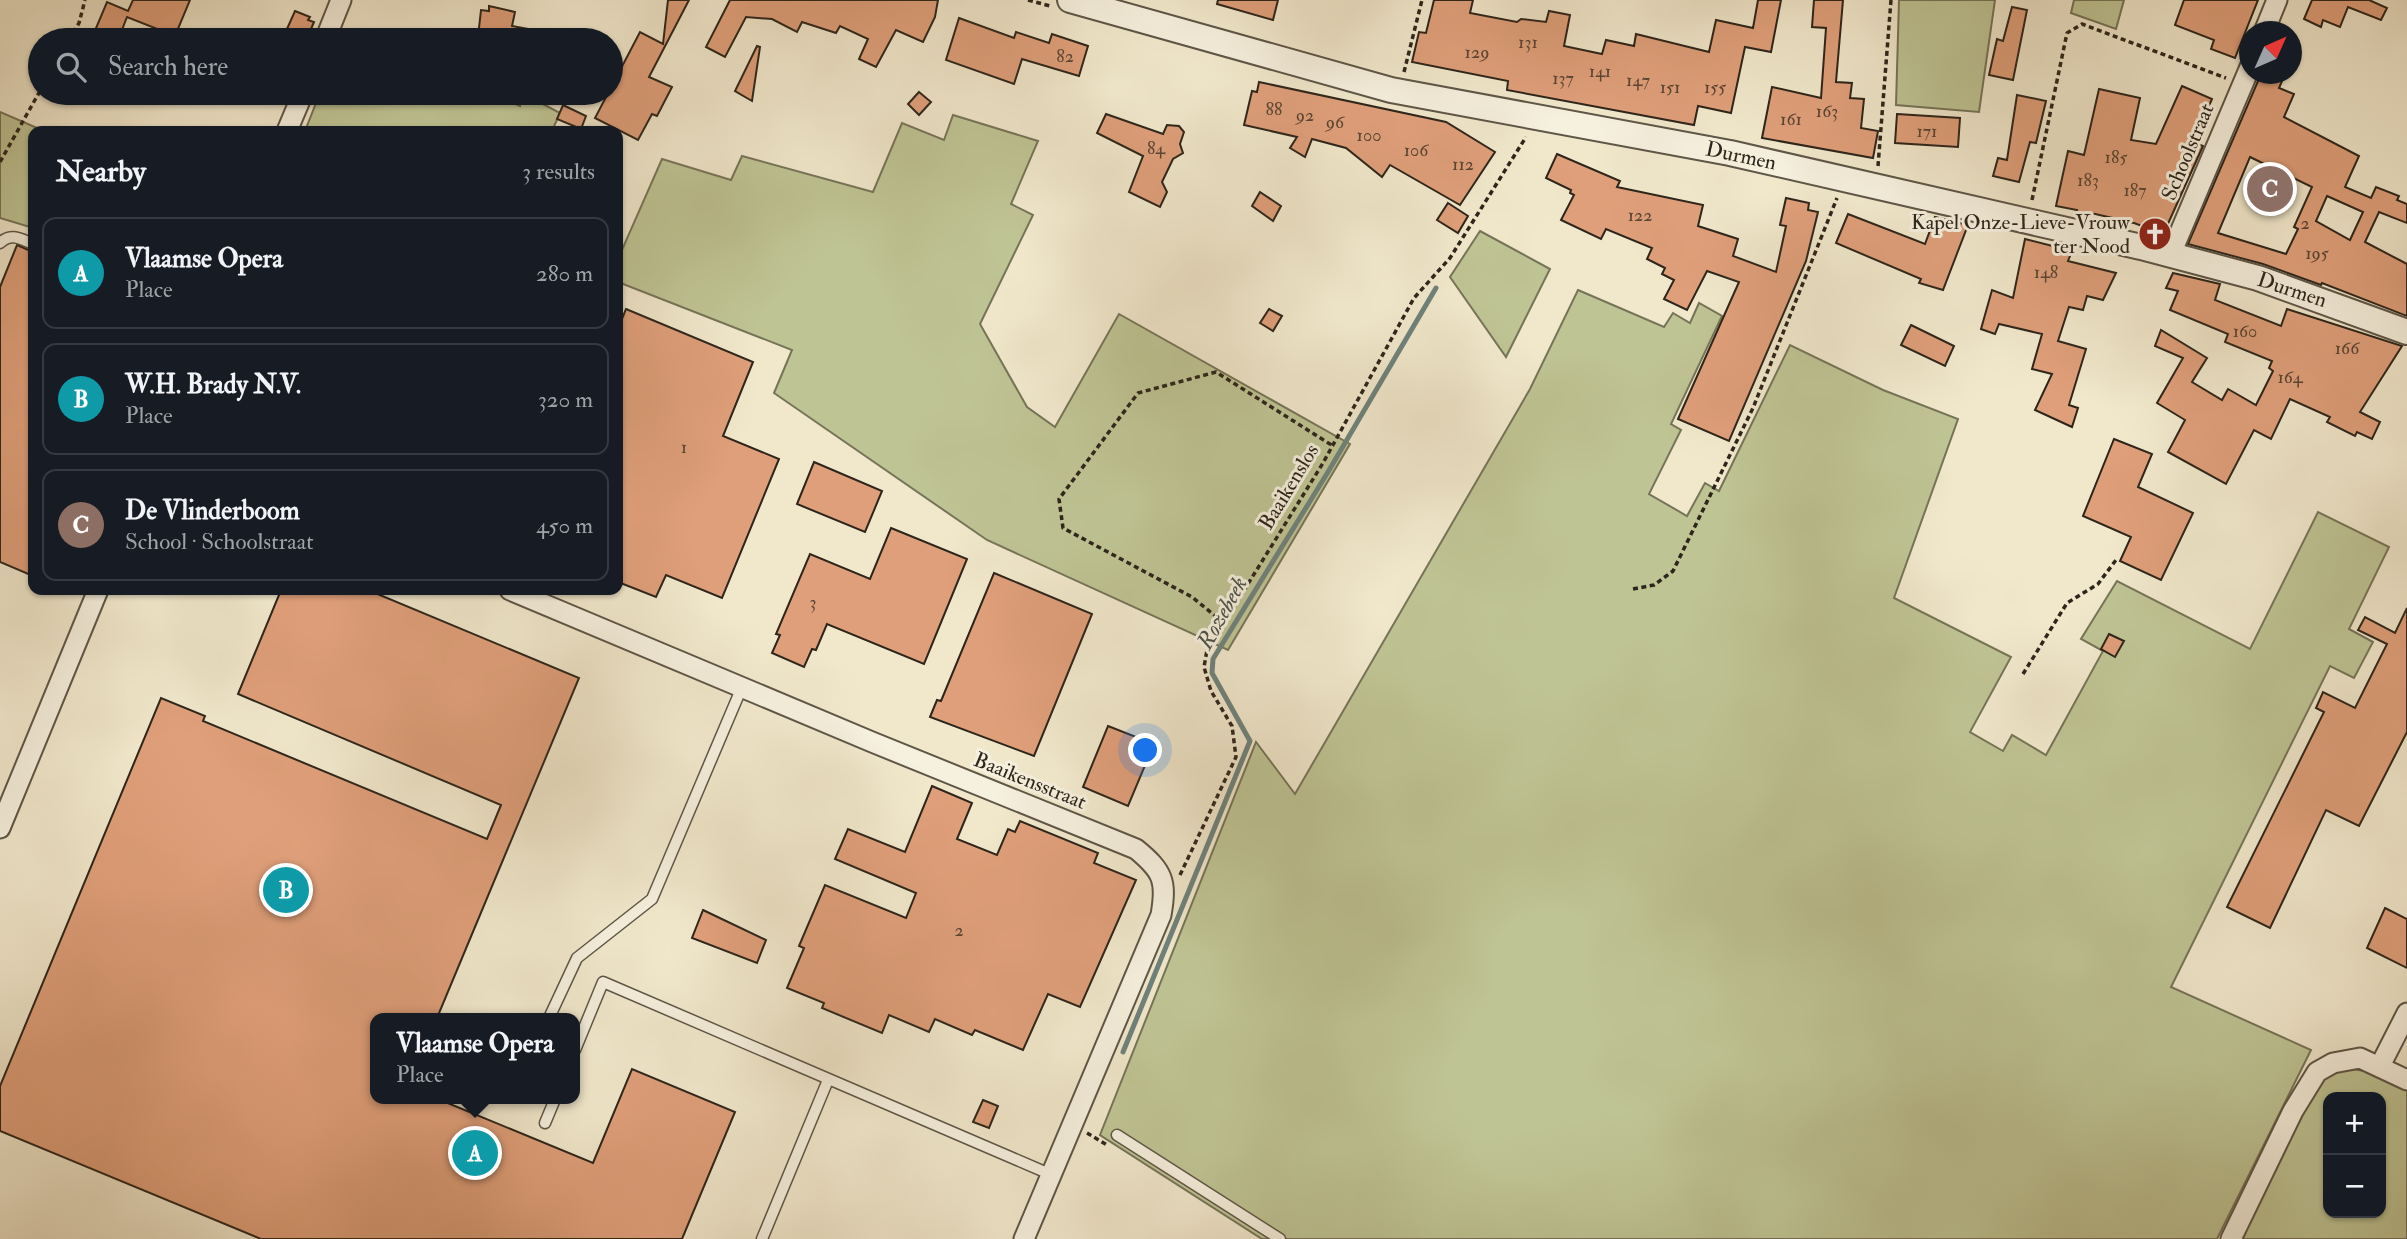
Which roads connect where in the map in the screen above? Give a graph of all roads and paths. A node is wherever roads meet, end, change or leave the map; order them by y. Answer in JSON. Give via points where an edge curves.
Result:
{"nodes":[{"id":1,"x":85,"y":0,"type":"edge"},
{"id":2,"x":341,"y":0,"type":"edge"},
{"id":3,"x":1070,"y":0,"type":"edge"},
{"id":4,"x":1422,"y":0,"type":"edge"},
{"id":5,"x":1891,"y":0,"type":"edge"},
{"id":6,"x":2277,"y":0,"type":"edge"},
{"id":7,"x":2268,"y":21,"type":"edge"},
{"id":8,"x":76,"y":28,"type":"edge"},
{"id":9,"x":330,"y":28,"type":"edge"},
{"id":10,"x":2239,"y":73,"type":"edge"},
{"id":11,"x":2242,"y":84,"type":"edge"},
{"id":12,"x":1399,"y":91,"type":"junction"},
{"id":13,"x":32,"y":105,"type":"edge"},
{"id":14,"x":298,"y":105,"type":"edge"},
{"id":15,"x":1538,"y":117,"type":"junction"},
{"id":16,"x":289,"y":126,"type":"edge"},
{"id":17,"x":0,"y":162,"type":"edge"},
{"id":18,"x":1844,"y":178,"type":"junction"},
{"id":19,"x":1876,"y":186,"type":"junction"},
{"id":20,"x":2028,"y":220,"type":"junction"},
{"id":21,"x":28,"y":242,"type":"edge"},
{"id":22,"x":0,"y":243,"type":"edge"},
{"id":23,"x":2170,"y":257,"type":"junction"},
{"id":24,"x":2407,"y":332,"type":"edge"},
{"id":25,"x":1333,"y":446,"type":"junction"},
{"id":26,"x":2116,"y":560,"type":"dead end"},
{"id":27,"x":1633,"y":589,"type":"dead end"},
{"id":28,"x":96,"y":595,"type":"edge"},
{"id":29,"x":522,"y":595,"type":"edge"},
{"id":30,"x":1224,"y":623,"type":"junction"},
{"id":31,"x":2023,"y":674,"type":"dead end"},
{"id":32,"x":742,"y":686,"type":"junction"},
{"id":33,"x":1,"y":820,"type":"edge"},
{"id":34,"x":1166,"y":888,"type":"junction"},
{"id":35,"x":551,"y":1013,"type":"edge"},
{"id":36,"x":2407,"y":1013,"type":"edge"},
{"id":37,"x":580,"y":1038,"type":"edge"},
{"id":38,"x":2380,"y":1066,"type":"junction"},
{"id":39,"x":828,"y":1080,"type":"junction"},
{"id":40,"x":2407,"y":1080,"type":"edge"},
{"id":41,"x":553,"y":1104,"type":"edge"},
{"id":42,"x":545,"y":1123,"type":"dead end"},
{"id":43,"x":1117,"y":1135,"type":"dead end"},
{"id":44,"x":1052,"y":1175,"type":"junction"},
{"id":45,"x":762,"y":1239,"type":"edge"},
{"id":46,"x":1024,"y":1239,"type":"edge"},
{"id":47,"x":1280,"y":1239,"type":"edge"},
{"id":48,"x":2231,"y":1239,"type":"edge"}],
"edges":[{"from":1,"to":8,"type":"path"},
{"from":2,"to":9,"type":"street"},
{"from":3,"to":12,"type":"street","name":"Durmen"},
{"from":4,"to":12,"type":"path"},
{"from":5,"to":19,"type":"path"},
{"from":6,"to":7,"type":"street"},
{"from":10,"to":20,"type":"path","via":[[2082,24],[2067,33]]},
{"from":11,"to":23,"type":"street","name":"Schoolstraat"},
{"from":12,"to":15,"type":"street","name":"Durmen"},
{"from":13,"to":17,"type":"path"},
{"from":14,"to":16,"type":"street"},
{"from":15,"to":18,"type":"street","name":"Durmen"},
{"from":15,"to":25,"type":"path","name":"Baaikenslos","via":[[1450,258],[1414,298]]},
{"from":18,"to":19,"type":"street","name":"Durmen"},
{"from":18,"to":27,"type":"path","via":[[1753,408],[1673,571],[1654,585]]},
{"from":19,"to":20,"type":"street","name":"Durmen"},
{"from":20,"to":23,"type":"street","name":"Durmen"},
{"from":21,"to":22,"type":"lane","via":[[15,236]]},
{"from":23,"to":24,"type":"street","name":"Durmen","via":[[2258,278]]},
{"from":25,"to":30,"type":"path","name":"Baaikenslos"},
{"from":25,"to":30,"type":"path","via":[[1216,372],[1138,393],[1059,499],[1063,528],[1192,597]]},
{"from":26,"to":31,"type":"path","via":[[2098,584],[2067,603]]},
{"from":28,"to":33,"type":"street"},
{"from":29,"to":32,"type":"street","name":"Baaikensstraat"},
{"from":30,"to":34,"type":"path","name":"Baaikenslos","via":[[1207,650],[1204,667],[1211,691],[1232,726],[1236,757],[1178,879]]},
{"from":32,"to":34,"type":"street","name":"Baaikensstraat","via":[[1136,849],[1156,865]]},
{"from":32,"to":35,"type":"lane","via":[[652,898],[577,958]]},
{"from":34,"to":44,"type":"street","via":[[1161,915]]},
{"from":36,"to":38,"type":"street"},
{"from":37,"to":39,"type":"lane","via":[[603,982]]},
{"from":38,"to":40,"type":"street"},
{"from":38,"to":48,"type":"street","via":[[2360,1058],[2333,1063],[2317,1072]]},
{"from":39,"to":44,"type":"lane"},
{"from":39,"to":45,"type":"lane"},
{"from":41,"to":42,"type":"lane"},
{"from":43,"to":47,"type":"lane"},
{"from":44,"to":46,"type":"street"}]}
